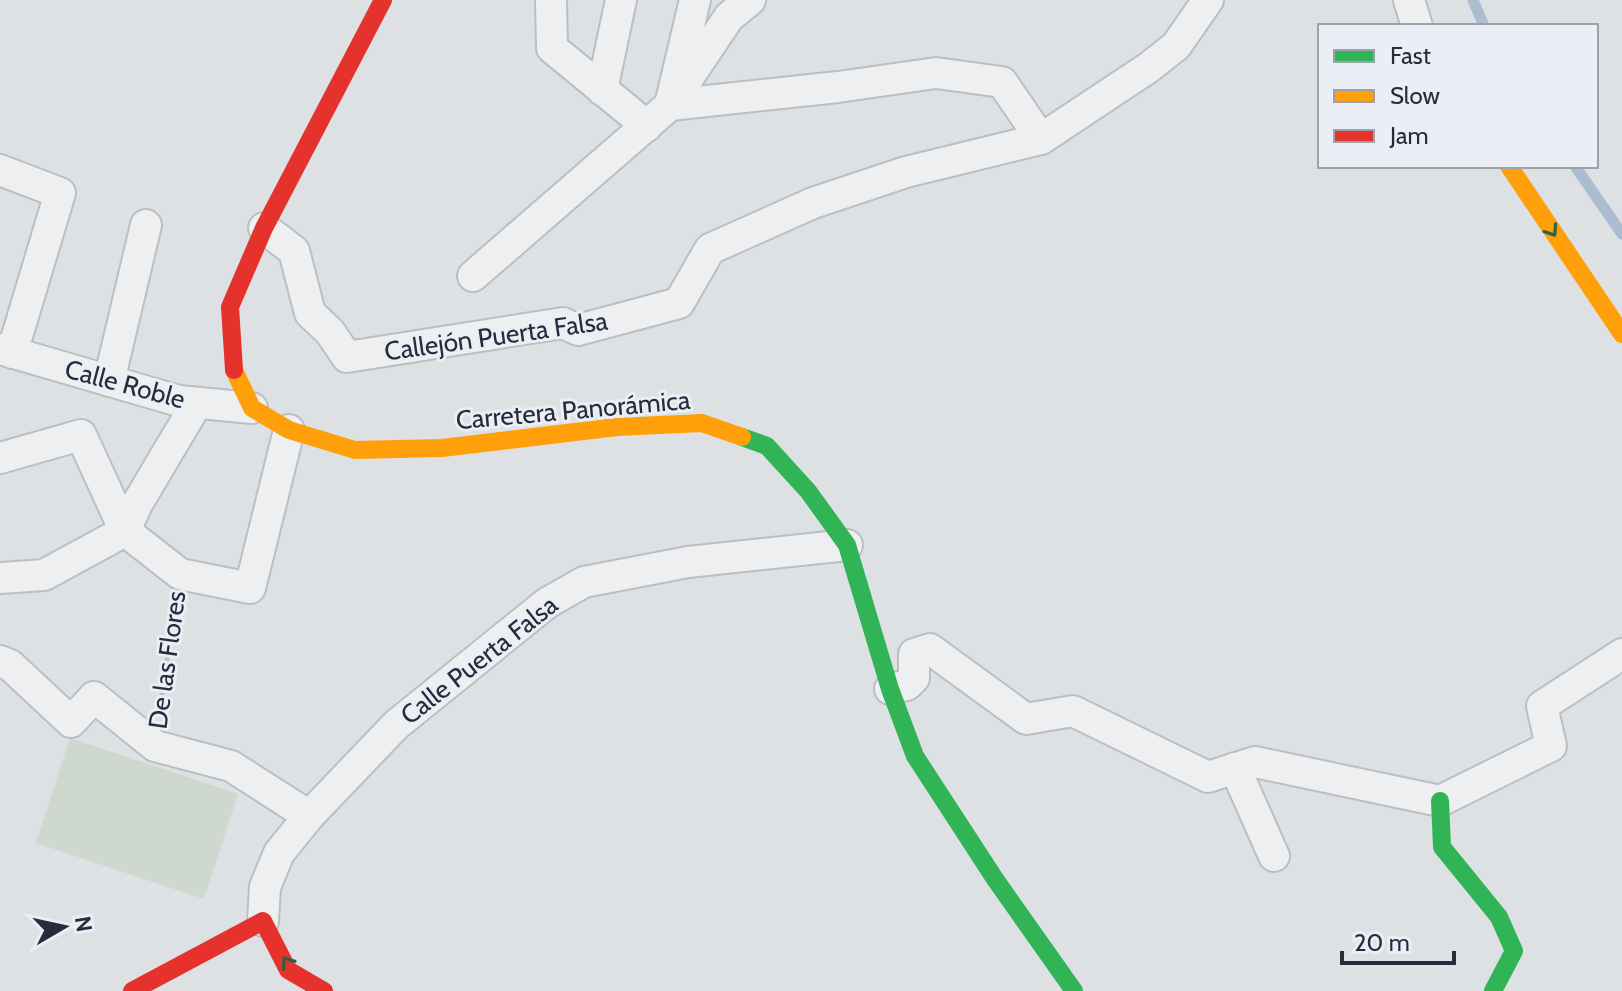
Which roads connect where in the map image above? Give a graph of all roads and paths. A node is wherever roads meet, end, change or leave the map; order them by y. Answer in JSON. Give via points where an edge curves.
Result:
{"nodes":[{"id":1,"x":551,"y":0,"type":"edge"},
{"id":2,"x":621,"y":0,"type":"edge"},
{"id":3,"x":695,"y":0,"type":"edge"},
{"id":4,"x":750,"y":0,"type":"edge"},
{"id":5,"x":1208,"y":0,"type":"edge"},
{"id":6,"x":388,"y":1,"type":"edge"},
{"id":7,"x":602,"y":90,"type":"junction"},
{"id":8,"x":670,"y":105,"type":"junction"},
{"id":9,"x":647,"y":126,"type":"junction"},
{"id":10,"x":1041,"y":139,"type":"junction"},
{"id":11,"x":1510,"y":168,"type":"edge"},
{"id":12,"x":0,"y":170,"type":"edge"},
{"id":13,"x":146,"y":225,"type":"dead end"},
{"id":14,"x":264,"y":228,"type":"junction"},
{"id":15,"x":473,"y":276,"type":"dead end"},
{"id":16,"x":1622,"y":334,"type":"edge"},
{"id":17,"x":6,"y":351,"type":"edge"},
{"id":18,"x":109,"y":381,"type":"junction"},
{"id":19,"x":197,"y":403,"type":"junction"},
{"id":20,"x":252,"y":408,"type":"junction"},
{"id":21,"x":289,"y":430,"type":"junction"},
{"id":22,"x":0,"y":458,"type":"edge"},
{"id":23,"x":125,"y":531,"type":"junction"},
{"id":24,"x":847,"y":545,"type":"junction"},
{"id":25,"x":180,"y":574,"type":"junction"},
{"id":26,"x":0,"y":578,"type":"edge"},
{"id":27,"x":1622,"y":654,"type":"edge"},
{"id":28,"x":0,"y":661,"type":"edge"},
{"id":29,"x":890,"y":689,"type":"junction"},
{"id":30,"x":155,"y":746,"type":"junction"},
{"id":31,"x":1235,"y":768,"type":"junction"},
{"id":32,"x":1440,"y":801,"type":"junction"},
{"id":33,"x":309,"y":816,"type":"junction"},
{"id":34,"x":1274,"y":856,"type":"dead end"},
{"id":35,"x":263,"y":921,"type":"junction"},
{"id":36,"x":132,"y":991,"type":"edge"},
{"id":37,"x":324,"y":991,"type":"edge"},
{"id":38,"x":1074,"y":991,"type":"edge"},
{"id":39,"x":1493,"y":991,"type":"edge"}],
"edges":[{"from":1,"to":7,"type":"street","via":[[552,48]]},
{"from":2,"to":7,"type":"street"},
{"from":3,"to":8,"type":"street"},
{"from":4,"to":8,"type":"street","via":[[729,17]]},
{"from":5,"to":10,"type":"street","name":"Callejón Puerta Falsa","via":[[1176,46]]},
{"from":6,"to":14,"type":"street"},
{"from":7,"to":9,"type":"street"},
{"from":8,"to":9,"type":"street"},
{"from":8,"to":10,"type":"street","via":[[936,73],[1002,82]]},
{"from":9,"to":15,"type":"street"},
{"from":10,"to":14,"type":"street","name":"Callejón Puerta Falsa","via":[[906,172],[813,203],[723,243],[710,249],[679,303],[578,330],[563,323],[347,357],[310,313],[294,251]]},
{"from":11,"to":16,"type":"street","one_way":true},
{"from":12,"to":17,"type":"street","via":[[60,193]]},
{"from":13,"to":18,"type":"street"},
{"from":14,"to":20,"type":"street","via":[[230,307],[232,365]]},
{"from":17,"to":18,"type":"street","name":"Calle Roble"},
{"from":18,"to":19,"type":"street","name":"Calle Roble"},
{"from":19,"to":20,"type":"street","name":"Calle Roble"},
{"from":19,"to":23,"type":"street"},
{"from":20,"to":21,"type":"street","name":"Carretera Panorámica"},
{"from":21,"to":24,"type":"street","name":"Carretera Panorámica","via":[[355,450],[442,448],[617,427],[702,423],[767,446]]},
{"from":21,"to":25,"type":"street","via":[[250,588]]},
{"from":22,"to":23,"type":"street","via":[[81,435]]},
{"from":23,"to":25,"type":"street"},
{"from":23,"to":26,"type":"street","via":[[44,575]]},
{"from":24,"to":29,"type":"street","name":"Carretera Panorámica"},
{"from":24,"to":33,"type":"street","name":"Calle Puerta Falsa","via":[[688,562],[584,582],[547,603],[396,725]]},
{"from":25,"to":30,"type":"path","name":"De las Flores"},
{"from":27,"to":32,"type":"street","via":[[1542,706],[1551,746]]},
{"from":28,"to":30,"type":"street","via":[[71,722],[94,697]]},
{"from":29,"to":31,"type":"street","via":[[914,678],[914,654],[930,649],[1026,719],[1073,711],[1208,777]]},
{"from":29,"to":38,"type":"street","name":"Carretera Panorámica","via":[[915,756]]},
{"from":30,"to":33,"type":"street","via":[[231,766]]},
{"from":31,"to":32,"type":"street","via":[[1255,762]]},
{"from":31,"to":34,"type":"street"},
{"from":32,"to":39,"type":"street","via":[[1442,847],[1499,917],[1514,951]]},
{"from":33,"to":35,"type":"street","name":"Calle Puerta Falsa","via":[[279,853],[265,887]]},
{"from":35,"to":36,"type":"street"},
{"from":37,"to":35,"type":"street","one_way":true,"via":[[288,970]]}]}
